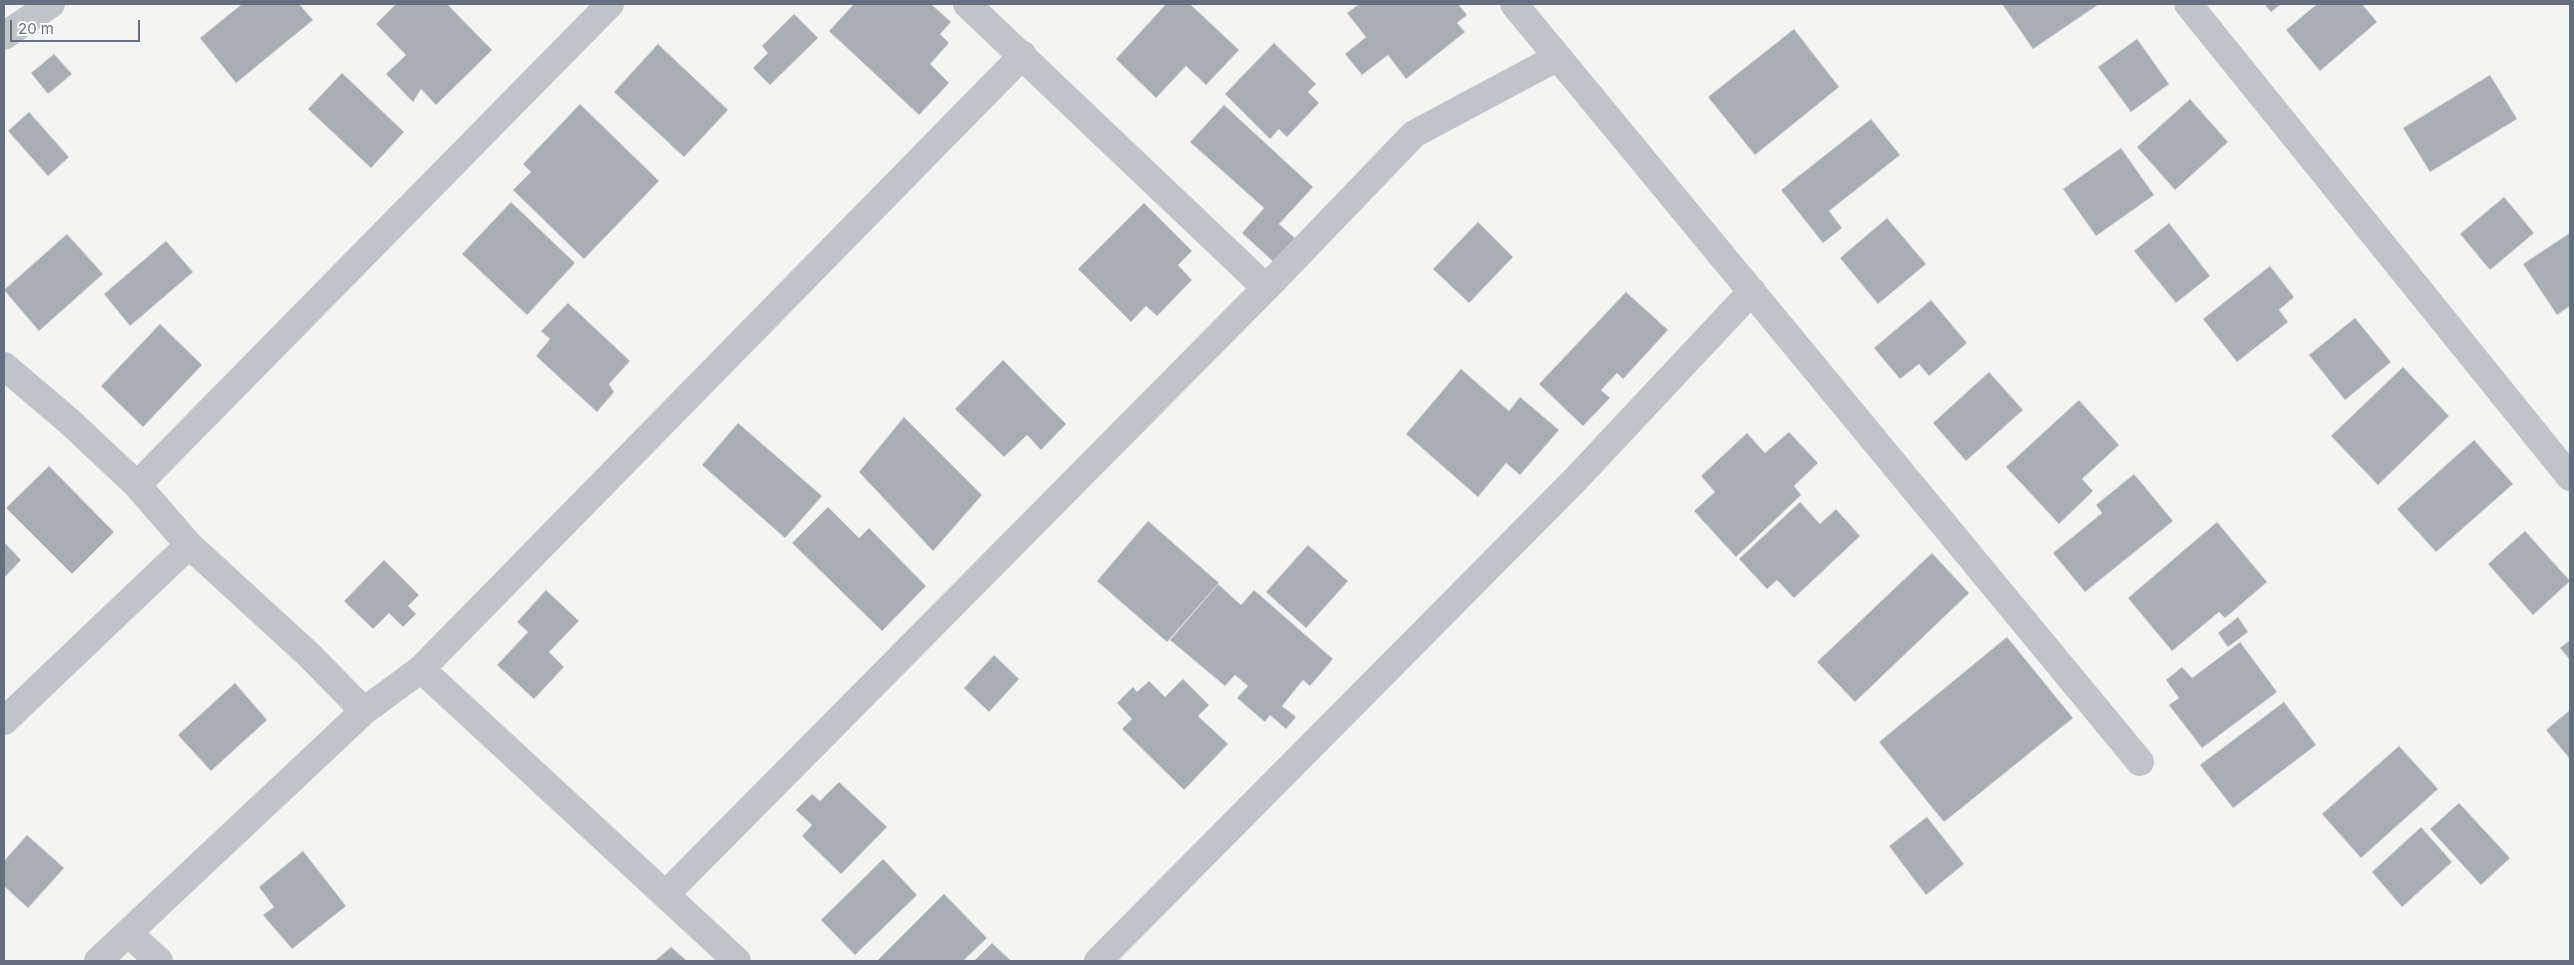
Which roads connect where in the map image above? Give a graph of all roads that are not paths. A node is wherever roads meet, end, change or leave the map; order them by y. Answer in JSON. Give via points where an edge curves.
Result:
{"nodes":[{"id":1,"x":51,"y":4,"type":"edge"},
{"id":2,"x":610,"y":4,"type":"edge"},
{"id":3,"x":967,"y":4,"type":"edge"},
{"id":4,"x":1514,"y":4,"type":"edge"},
{"id":5,"x":2188,"y":4,"type":"edge"},
{"id":6,"x":4,"y":36,"type":"edge"},
{"id":7,"x":1023,"y":55,"type":"junction"},
{"id":8,"x":1558,"y":57,"type":"junction"},
{"id":9,"x":1266,"y":288,"type":"junction"},
{"id":10,"x":1752,"y":291,"type":"junction"},
{"id":11,"x":4,"y":366,"type":"edge"},
{"id":12,"x":2570,"y":478,"type":"edge"},
{"id":13,"x":137,"y":485,"type":"junction"},
{"id":14,"x":189,"y":545,"type":"junction"},
{"id":15,"x":421,"y":669,"type":"junction"},
{"id":16,"x":364,"y":712,"type":"junction"},
{"id":17,"x":4,"y":721,"type":"edge"},
{"id":18,"x":2140,"y":762,"type":"dead end"},
{"id":19,"x":666,"y":894,"type":"junction"},
{"id":20,"x":129,"y":934,"type":"junction"},
{"id":21,"x":98,"y":961,"type":"edge"},
{"id":22,"x":159,"y":961,"type":"edge"},
{"id":23,"x":737,"y":961,"type":"edge"},
{"id":24,"x":1098,"y":961,"type":"edge"}],
"edges":[{"from":1,"to":6,"type":"street"},
{"from":2,"to":13,"type":"street"},
{"from":3,"to":7,"type":"street"},
{"from":4,"to":8,"type":"street"},
{"from":5,"to":12,"type":"street"},
{"from":7,"to":9,"type":"street"},
{"from":7,"to":15,"type":"street"},
{"from":8,"to":9,"type":"street","via":[[1414,134]]},
{"from":8,"to":10,"type":"street"},
{"from":9,"to":19,"type":"street"},
{"from":10,"to":18,"type":"street"},
{"from":10,"to":24,"type":"street","via":[[1574,482]]},
{"from":11,"to":13,"type":"street"},
{"from":13,"to":14,"type":"street"},
{"from":14,"to":16,"type":"street","via":[[308,654]]},
{"from":14,"to":17,"type":"street"},
{"from":15,"to":16,"type":"street"},
{"from":15,"to":19,"type":"street"},
{"from":16,"to":20,"type":"street"},
{"from":19,"to":23,"type":"street"},
{"from":20,"to":21,"type":"street"},
{"from":20,"to":22,"type":"street"}]}
